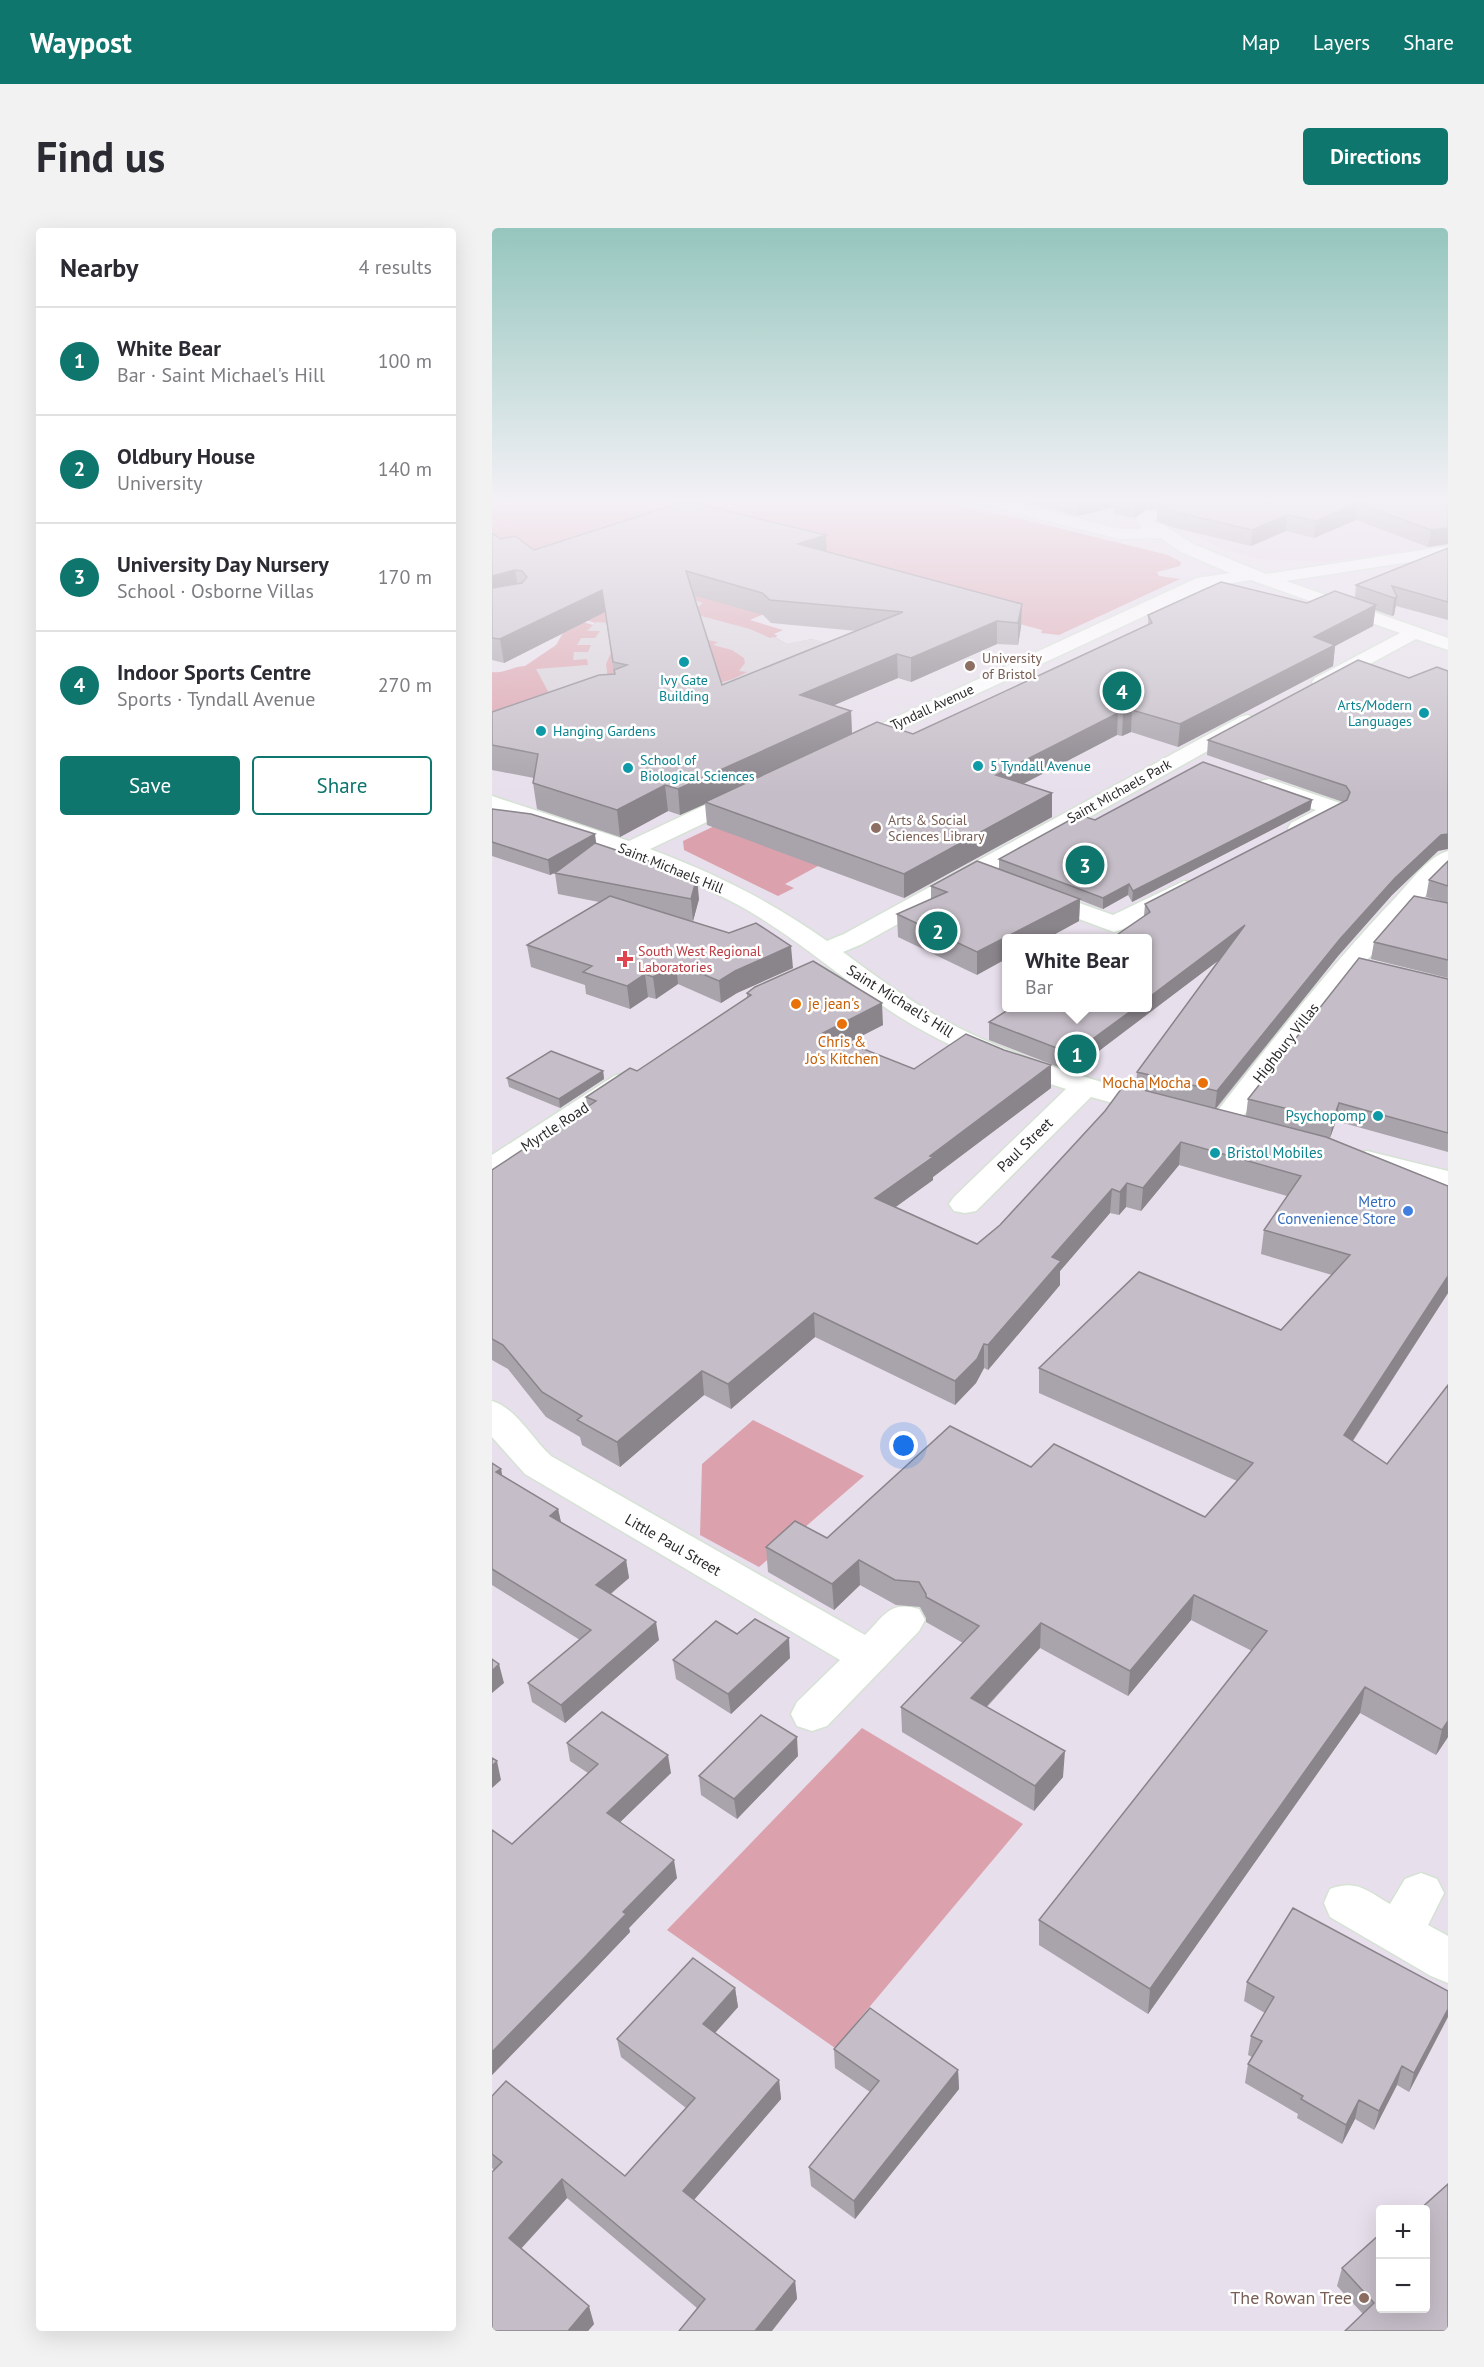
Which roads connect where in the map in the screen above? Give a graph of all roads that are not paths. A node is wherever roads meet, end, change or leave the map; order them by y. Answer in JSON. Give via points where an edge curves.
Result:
{"nodes":[{"id":1,"x":1166,"y":599,"type":"edge"},
{"id":2,"x":1320,"y":599,"type":"edge"},
{"id":3,"x":1414,"y":633,"type":"junction"},
{"id":4,"x":1448,"y":644,"type":"edge"},
{"id":5,"x":1305,"y":691,"type":"edge"},
{"id":6,"x":1266,"y":711,"type":"edge"},
{"id":7,"x":833,"y":754,"type":"edge"},
{"id":8,"x":1183,"y":756,"type":"junction"},
{"id":9,"x":1215,"y":767,"type":"edge"},
{"id":10,"x":1248,"y":778,"type":"edge"},
{"id":11,"x":769,"y":784,"type":"edge"},
{"id":12,"x":492,"y":803,"type":"edge"},
{"id":13,"x":1282,"y":836,"type":"edge"},
{"id":14,"x":629,"y":850,"type":"junction"},
{"id":15,"x":1448,"y":858,"type":"edge"},
{"id":16,"x":974,"y":871,"type":"junction"},
{"id":17,"x":1209,"y":875,"type":"edge"},
{"id":18,"x":830,"y":956,"type":"junction"},
{"id":19,"x":805,"y":974,"type":"edge"},
{"id":20,"x":650,"y":1065,"type":"edge"},
{"id":21,"x":1085,"y":1087,"type":"junction"},
{"id":22,"x":1214,"y":1121,"type":"joint"},
{"id":23,"x":1336,"y":1152,"type":"edge"},
{"id":24,"x":492,"y":1168,"type":"edge"},
{"id":25,"x":1448,"y":1180,"type":"edge"},
{"id":26,"x":965,"y":1204,"type":"dead end"},
{"id":27,"x":492,"y":1413,"type":"edge"},
{"id":28,"x":905,"y":1620,"type":"dead end"},
{"id":29,"x":869,"y":1658,"type":"junction"},
{"id":30,"x":812,"y":1714,"type":"dead end"},
{"id":31,"x":1347,"y":1904,"type":"dead end"},
{"id":32,"x":1448,"y":1960,"type":"edge"}],
"edges":[{"from":1,"to":7,"type":"street","name":"Tyndall Avenue"},
{"from":2,"to":3,"type":"street"},
{"from":3,"to":4,"type":"street"},
{"from":3,"to":5,"type":"street"},
{"from":6,"to":8,"type":"street","name":"Saint Michaels Park"},
{"from":8,"to":9,"type":"street"},
{"from":8,"to":16,"type":"street","name":"Saint Michaels Park"},
{"from":10,"to":13,"type":"street","via":[[1335,809]]},
{"from":11,"to":14,"type":"street"},
{"from":12,"to":14,"type":"street","name":"Saint Michaels Hill"},
{"from":14,"to":18,"type":"street","name":"Saint Michaels Hill","via":[[767,911]]},
{"from":15,"to":22,"type":"street","name":"Highbury Villas","via":[[1360,966]]},
{"from":16,"to":17,"type":"street","via":[[1114,924]]},
{"from":16,"to":18,"type":"street","name":"Saint Michaels Park"},
{"from":18,"to":19,"type":"street"},
{"from":18,"to":21,"type":"street","name":"Saint Michael's Hill","via":[[949,1034],[1006,1061]]},
{"from":20,"to":24,"type":"street","name":"Myrtle Road"},
{"from":21,"to":22,"type":"street","name":"Saint Michael's Hill"},
{"from":21,"to":26,"type":"street","name":"Paul Street"},
{"from":23,"to":25,"type":"street"},
{"from":27,"to":29,"type":"street","name":"Little Paul Street","via":[[538,1465]]},
{"from":28,"to":29,"type":"street"},
{"from":29,"to":30,"type":"street"},
{"from":31,"to":32,"type":"street","via":[[1410,1912]]}]}
